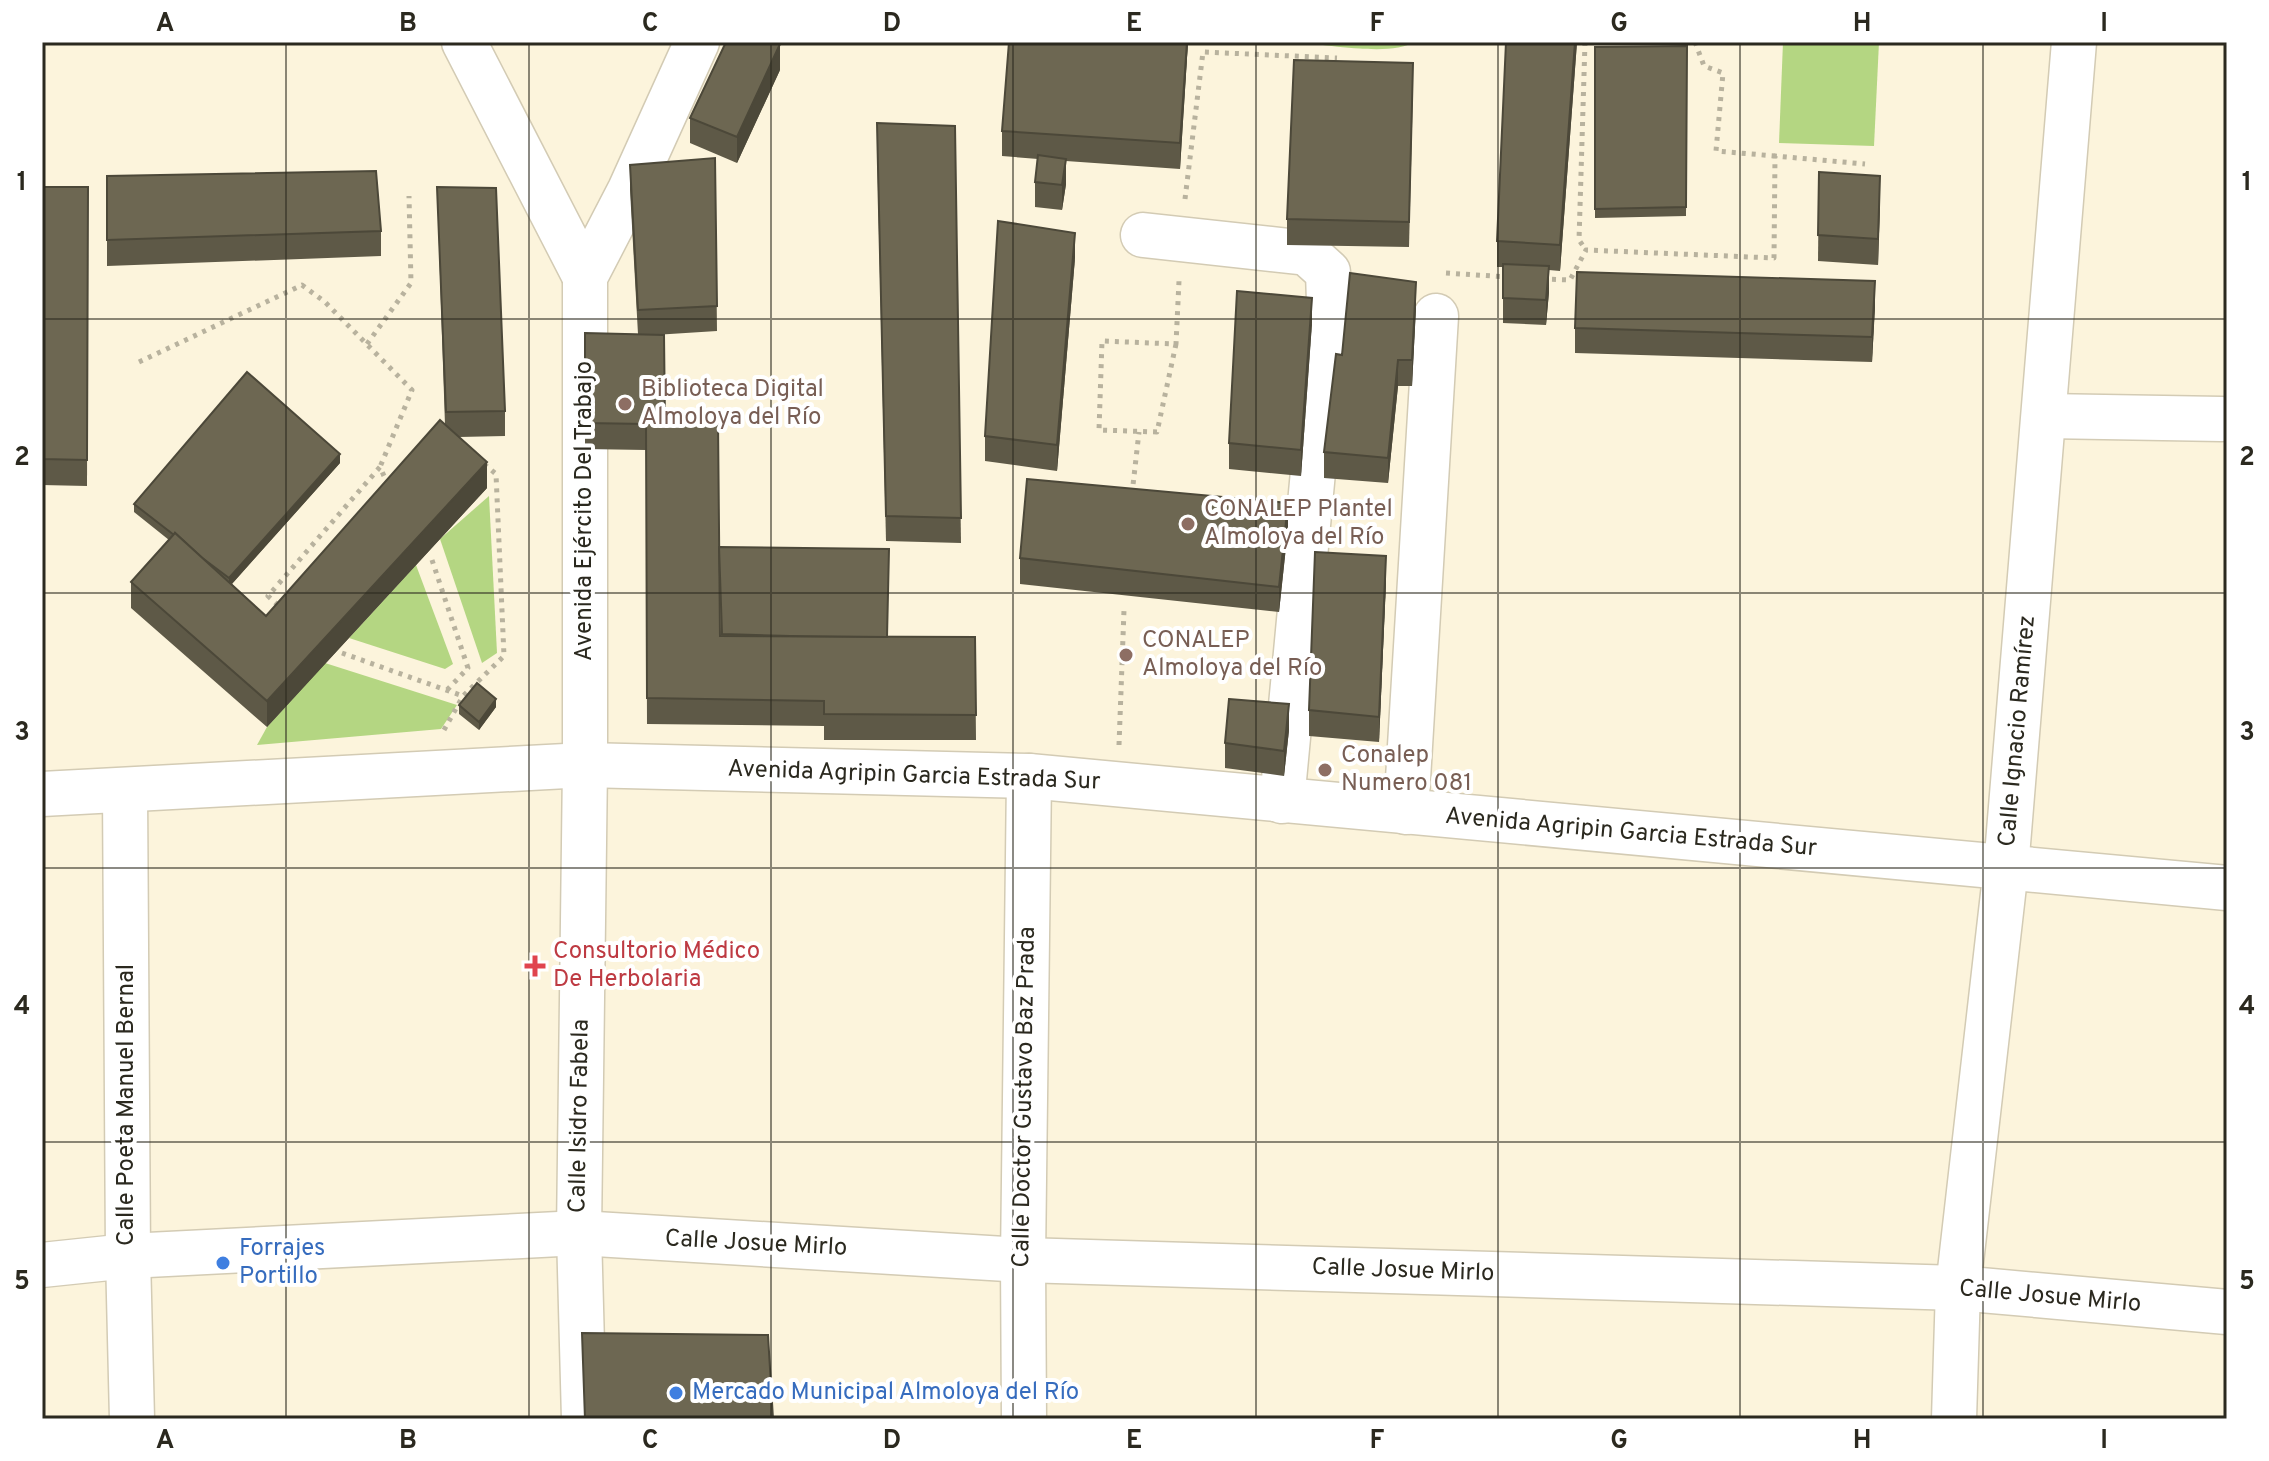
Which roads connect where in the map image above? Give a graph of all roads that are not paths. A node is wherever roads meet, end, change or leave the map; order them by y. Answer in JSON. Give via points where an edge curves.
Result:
{"nodes":[{"id":1,"x":464,"y":42,"type":"edge"},
{"id":2,"x":697,"y":42,"type":"edge"},
{"id":3,"x":2074,"y":42,"type":"edge"},
{"id":4,"x":1162,"y":238,"type":"road end"},
{"id":5,"x":585,"y":277,"type":"junction"},
{"id":6,"x":1436,"y":316,"type":"road end"},
{"id":7,"x":2045,"y":416,"type":"junction"},
{"id":8,"x":2222,"y":419,"type":"dead end"},
{"id":9,"x":585,"y":765,"type":"junction"},
{"id":10,"x":1029,"y":776,"type":"junction"},
{"id":11,"x":125,"y":791,"type":"junction"},
{"id":12,"x":42,"y":794,"type":"edge"},
{"id":13,"x":1282,"y":801,"type":"junction"},
{"id":14,"x":1406,"y":812,"type":"junction"},
{"id":15,"x":2006,"y":868,"type":"junction"},
{"id":16,"x":2227,"y":888,"type":"edge"},
{"id":17,"x":579,"y":1233,"type":"junction"},
{"id":18,"x":128,"y":1256,"type":"junction"},
{"id":19,"x":1023,"y":1260,"type":"junction"},
{"id":20,"x":42,"y":1265,"type":"edge"},
{"id":21,"x":1958,"y":1288,"type":"junction"},
{"id":22,"x":2227,"y":1312,"type":"edge"},
{"id":23,"x":132,"y":1419,"type":"edge"},
{"id":24,"x":584,"y":1419,"type":"edge"},
{"id":25,"x":1024,"y":1419,"type":"edge"},
{"id":26,"x":1954,"y":1419,"type":"edge"}],
"edges":[{"from":1,"to":5,"type":"street"},
{"from":2,"to":5,"type":"street","name":"Avenida Ejército Del Trabajo"},
{"from":3,"to":7,"type":"street","name":"Calle Ignacio Ramírez"},
{"from":4,"to":13,"type":"street","via":[[1307,253],[1328,272]]},
{"from":5,"to":9,"type":"street","name":"Avenida Ejército Del Trabajo"},
{"from":6,"to":14,"type":"street"},
{"from":7,"to":8,"type":"street"},
{"from":7,"to":15,"type":"street","name":"Calle Ignacio Ramírez"},
{"from":9,"to":10,"type":"street","name":"Avenida Agripin Garcia Estrada Sur"},
{"from":9,"to":11,"type":"street","name":"Avenida Agripin Garcia Estrada Sur"},
{"from":9,"to":17,"type":"street","name":"Calle Isidro Fabela"},
{"from":10,"to":13,"type":"street","name":"Avenida Agripin Garcia Estrada Sur"},
{"from":10,"to":19,"type":"street","name":"Calle Doctor Gustavo Baz Prada"},
{"from":11,"to":12,"type":"street","name":"Avenida Agripin Garcia Estrada Sur"},
{"from":11,"to":18,"type":"street","name":"Calle Poeta Manuel Bernal"},
{"from":13,"to":14,"type":"street","name":"Avenida Agripin Garcia Estrada Sur"},
{"from":14,"to":15,"type":"street","name":"Avenida Agripin Garcia Estrada Sur"},
{"from":15,"to":16,"type":"street","name":"Avenida Agripin Garcia Estrada Sur"},
{"from":15,"to":21,"type":"street","name":"Calle Ignacio Ramírez"},
{"from":17,"to":18,"type":"street","name":"Calle Josue Mirlo"},
{"from":17,"to":19,"type":"street","name":"Calle Josue Mirlo"},
{"from":17,"to":24,"type":"street","name":"Calle Isidro Fabela"},
{"from":18,"to":20,"type":"street","name":"Calle Josue Mirlo"},
{"from":18,"to":23,"type":"street","name":"Calle Poeta Manuel Bernal"},
{"from":19,"to":21,"type":"street","name":"Calle Josue Mirlo"},
{"from":19,"to":25,"type":"street","name":"Calle Doctor Gustavo Baz Prada"},
{"from":21,"to":22,"type":"street","name":"Calle Josue Mirlo"},
{"from":21,"to":26,"type":"street","name":"Calle Ignacio Ramírez"}]}
